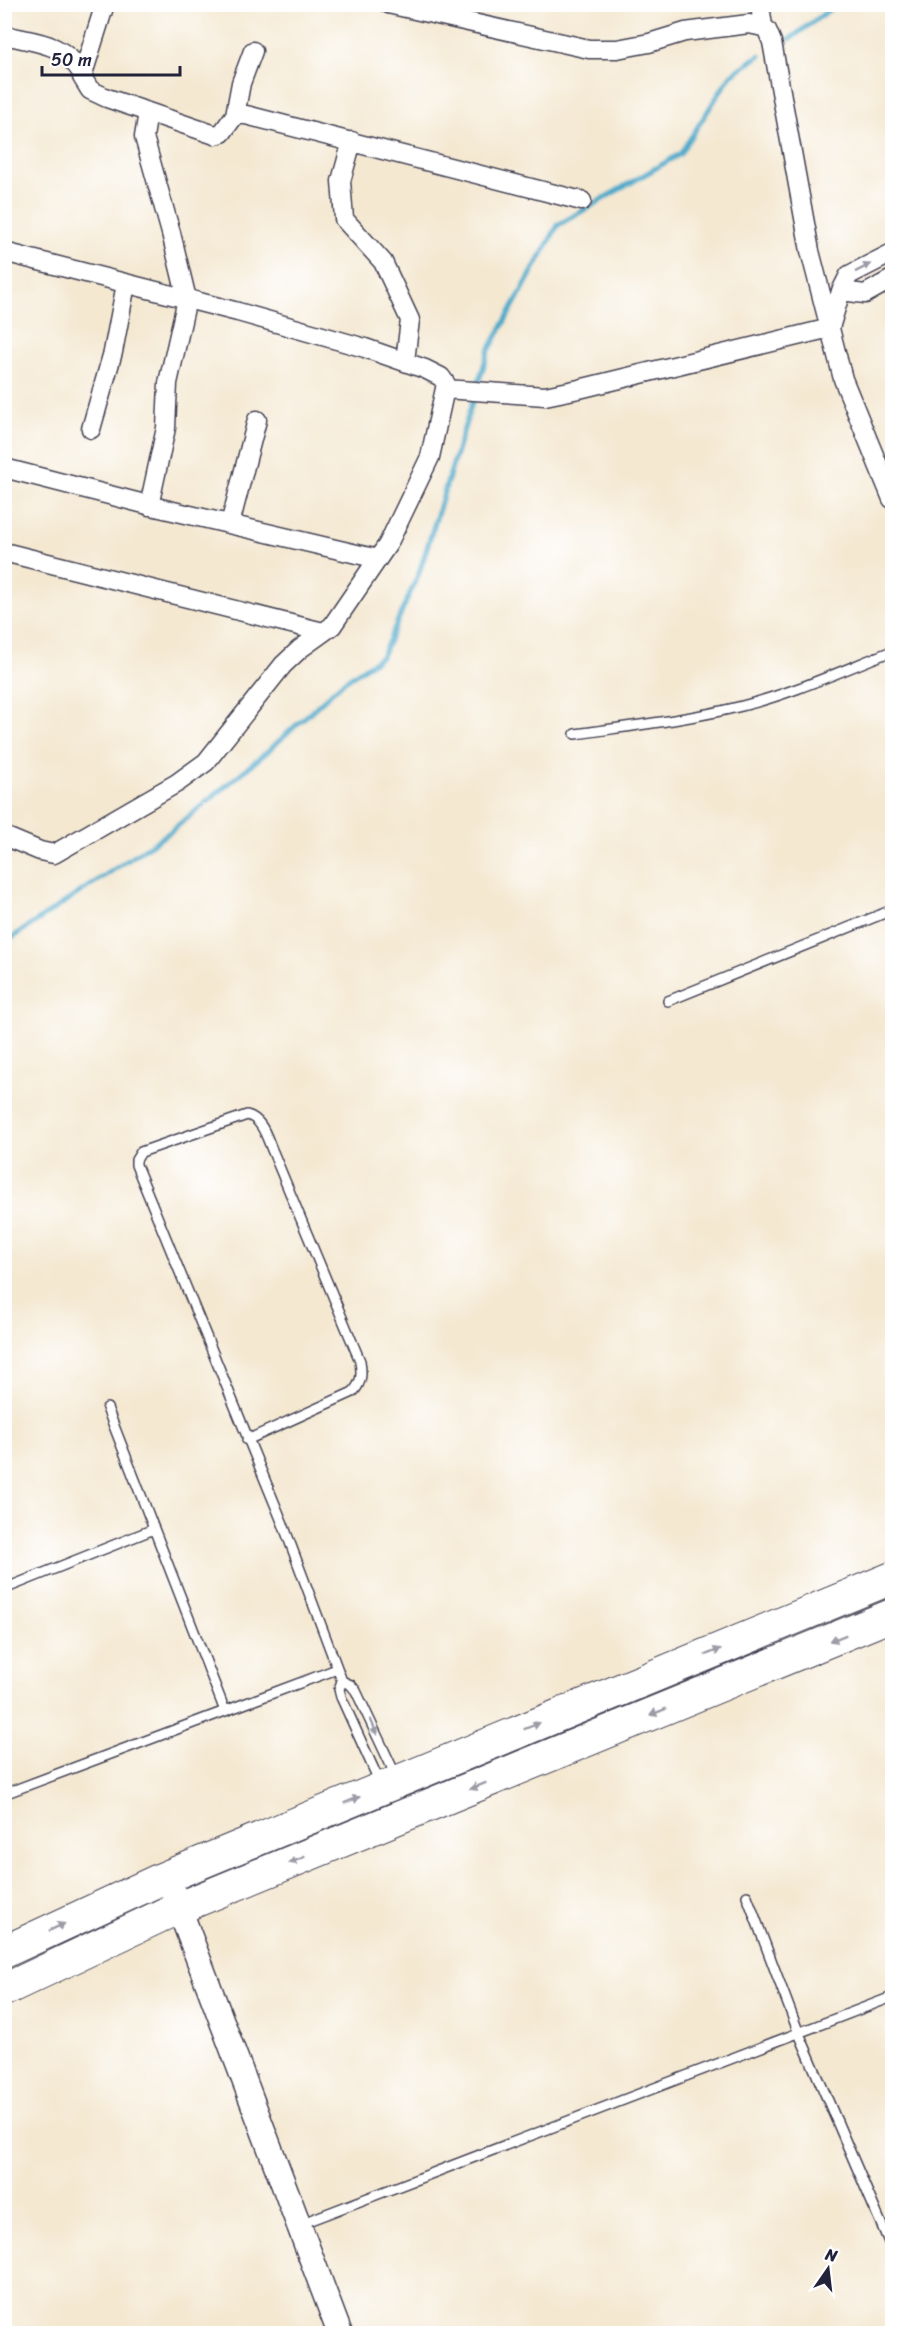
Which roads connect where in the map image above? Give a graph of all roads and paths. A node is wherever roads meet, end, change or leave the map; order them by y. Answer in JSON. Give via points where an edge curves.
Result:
{"nodes":[{"id":1,"x":105,"y":4,"type":"edge"},
{"id":2,"x":388,"y":4,"type":"edge"},
{"id":3,"x":760,"y":4,"type":"edge"},
{"id":4,"x":763,"y":27,"type":"junction"},
{"id":5,"x":4,"y":35,"type":"edge"},
{"id":6,"x":253,"y":51,"type":"dead end"},
{"id":7,"x":82,"y":73,"type":"junction"},
{"id":8,"x":148,"y":112,"type":"junction"},
{"id":9,"x":235,"y":115,"type":"junction"},
{"id":10,"x":352,"y":141,"type":"junction"},
{"id":11,"x":582,"y":201,"type":"dead end"},
{"id":12,"x":4,"y":252,"type":"edge"},
{"id":13,"x":892,"y":253,"type":"edge"},
{"id":14,"x":892,"y":279,"type":"edge"},
{"id":15,"x":126,"y":284,"type":"junction"},
{"id":16,"x":841,"y":291,"type":"junction"},
{"id":17,"x":187,"y":299,"type":"junction"},
{"id":18,"x":830,"y":328,"type":"junction"},
{"id":19,"x":405,"y":361,"type":"junction"},
{"id":20,"x":445,"y":388,"type":"junction"},
{"id":21,"x":258,"y":420,"type":"dead end"},
{"id":22,"x":91,"y":429,"type":"dead end"},
{"id":23,"x":4,"y":468,"type":"edge"},
{"id":24,"x":892,"y":499,"type":"edge"},
{"id":25,"x":149,"y":506,"type":"junction"},
{"id":26,"x":230,"y":524,"type":"junction"},
{"id":27,"x":4,"y":552,"type":"edge"},
{"id":28,"x":378,"y":559,"type":"junction"},
{"id":29,"x":323,"y":632,"type":"junction"},
{"id":30,"x":892,"y":651,"type":"edge"},
{"id":31,"x":575,"y":734,"type":"dead end"},
{"id":32,"x":4,"y":836,"type":"edge"},
{"id":33,"x":892,"y":910,"type":"edge"},
{"id":34,"x":668,"y":1001,"type":"dead end"},
{"id":35,"x":106,"y":1408,"type":"dead end"},
{"id":36,"x":247,"y":1440,"type":"junction"},
{"id":37,"x":154,"y":1529,"type":"junction"},
{"id":38,"x":892,"y":1578,"type":"edge"},
{"id":39,"x":4,"y":1589,"type":"edge"},
{"id":40,"x":892,"y":1616,"type":"edge"},
{"id":41,"x":337,"y":1669,"type":"junction"},
{"id":42,"x":342,"y":1681,"type":"junction"},
{"id":43,"x":225,"y":1711,"type":"junction"},
{"id":44,"x":390,"y":1784,"type":"junction"},
{"id":45,"x":4,"y":1794,"type":"edge"},
{"id":46,"x":167,"y":1876,"type":"junction"},
{"id":47,"x":747,"y":1896,"type":"dead end"},
{"id":48,"x":178,"y":1909,"type":"junction"},
{"id":49,"x":4,"y":1952,"type":"edge"},
{"id":50,"x":4,"y":1990,"type":"edge"},
{"id":51,"x":892,"y":1997,"type":"edge"},
{"id":52,"x":798,"y":2031,"type":"junction"},
{"id":53,"x":300,"y":2224,"type":"junction"},
{"id":54,"x":892,"y":2249,"type":"edge"},
{"id":55,"x":340,"y":2334,"type":"edge"}],
"edges":[{"from":1,"to":7,"type":"street"},
{"from":2,"to":4,"type":"street","via":[[589,49],[616,50],[685,32],[749,24]]},
{"from":3,"to":4,"type":"street"},
{"from":4,"to":18,"type":"street","via":[[772,42],[810,251]]},
{"from":5,"to":7,"type":"street","via":[[60,50]]},
{"from":6,"to":9,"type":"street"},
{"from":7,"to":8,"type":"street","via":[[90,90]]},
{"from":8,"to":9,"type":"street","via":[[215,135],[222,133]]},
{"from":8,"to":17,"type":"street","via":[[144,137]]},
{"from":9,"to":10,"type":"street"},
{"from":10,"to":11,"type":"street"},
{"from":10,"to":19,"type":"street","via":[[341,181],[344,219],[383,262],[410,320]]},
{"from":12,"to":15,"type":"street"},
{"from":16,"to":13,"type":"street","one_way":true,"via":[[849,275]]},
{"from":14,"to":16,"type":"street","via":[[865,294]]},
{"from":15,"to":17,"type":"street"},
{"from":15,"to":22,"type":"street"},
{"from":16,"to":18,"type":"street"},
{"from":17,"to":19,"type":"street"},
{"from":17,"to":25,"type":"street","via":[[168,383],[166,428]]},
{"from":18,"to":20,"type":"street","via":[[545,396]]},
{"from":18,"to":24,"type":"street","via":[[843,379]]},
{"from":19,"to":20,"type":"street","via":[[441,377]]},
{"from":20,"to":28,"type":"street","via":[[430,457]]},
{"from":21,"to":26,"type":"street"},
{"from":23,"to":25,"type":"street"},
{"from":25,"to":26,"type":"street"},
{"from":26,"to":28,"type":"street"},
{"from":27,"to":29,"type":"street"},
{"from":28,"to":29,"type":"street","via":[[333,626]]},
{"from":29,"to":32,"type":"street","via":[[283,665],[206,762],[177,783],[54,854]]},
{"from":30,"to":31,"type":"lane","via":[[744,706]]},
{"from":33,"to":34,"type":"lane"},
{"from":35,"to":37,"type":"lane"},
{"from":36,"to":36,"type":"lane","via":[[136,1160],[141,1152],[247,1115],[260,1122],[360,1361],[362,1374],[353,1392]]},
{"from":36,"to":41,"type":"lane"},
{"from":37,"to":39,"type":"lane"},
{"from":37,"to":43,"type":"lane"},
{"from":44,"to":38,"type":"highway","one_way":true},
{"from":40,"to":48,"type":"highway","one_way":true},
{"from":41,"to":42,"type":"lane"},
{"from":41,"to":43,"type":"lane"},
{"from":42,"to":44,"type":"lane","via":[[342,1697]]},
{"from":42,"to":44,"type":"lane","one_way":true,"via":[[356,1691]]},
{"from":43,"to":45,"type":"lane"},
{"from":46,"to":44,"type":"highway","one_way":true},
{"from":46,"to":48,"type":"street"},
{"from":49,"to":46,"type":"highway","one_way":true},
{"from":47,"to":52,"type":"lane"},
{"from":48,"to":50,"type":"highway"},
{"from":48,"to":53,"type":"street"},
{"from":51,"to":52,"type":"lane"},
{"from":52,"to":53,"type":"lane"},
{"from":52,"to":54,"type":"lane"},
{"from":53,"to":55,"type":"street"}]}
